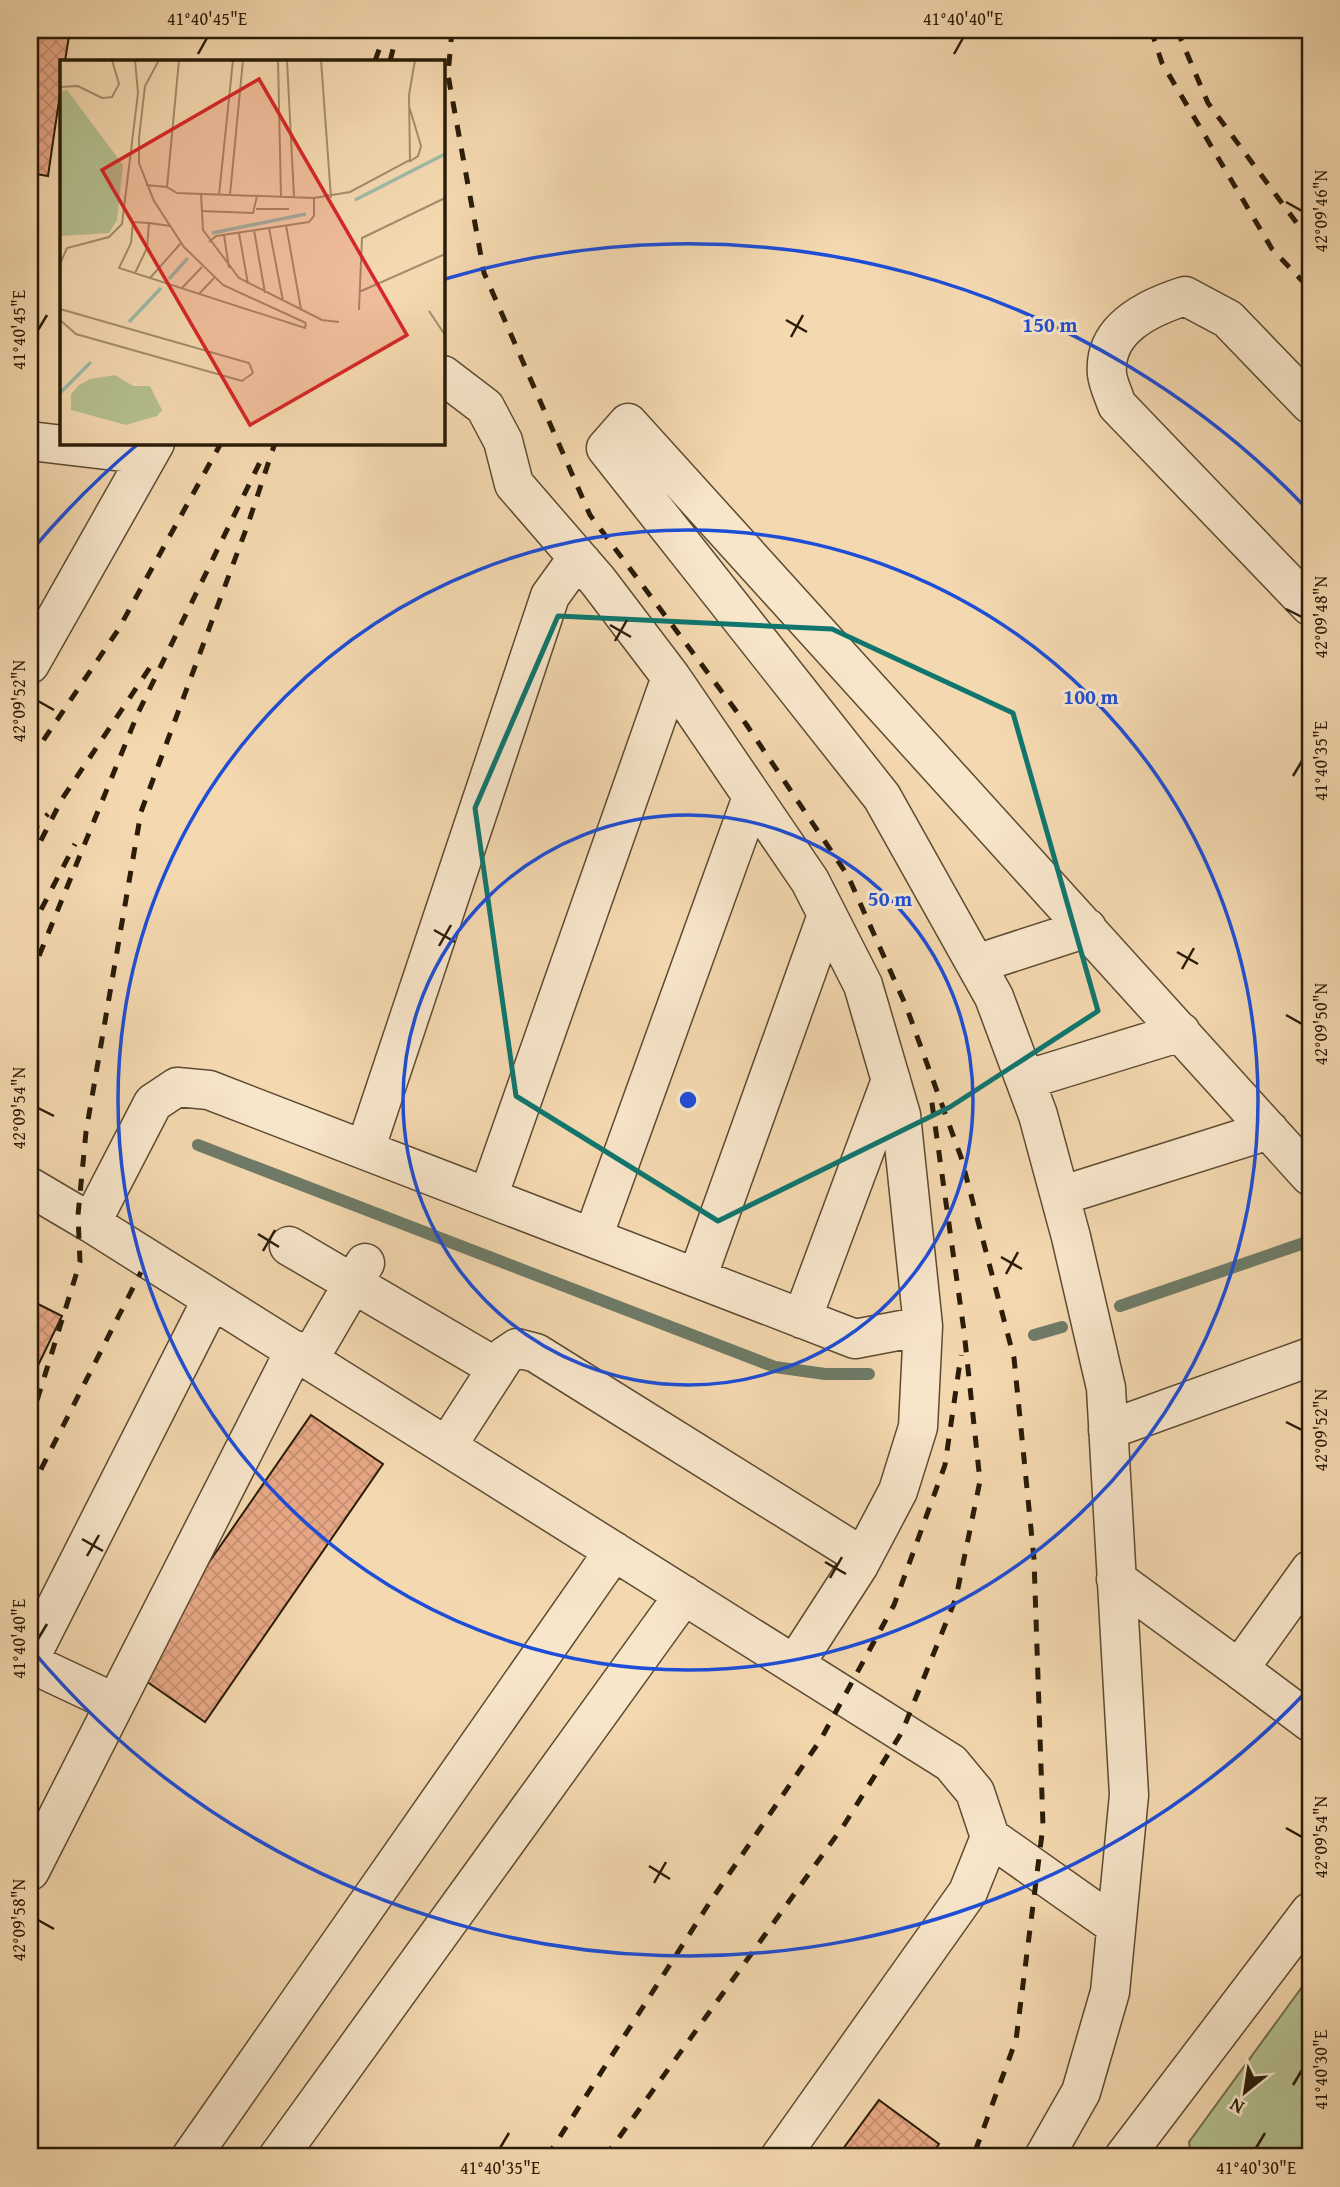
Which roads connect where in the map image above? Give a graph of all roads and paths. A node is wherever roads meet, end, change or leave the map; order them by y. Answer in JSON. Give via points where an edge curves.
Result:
{"nodes":[{"id":1,"x":444,"y":376,"type":"edge"},
{"id":2,"x":1310,"y":404,"type":"edge"},
{"id":3,"x":30,"y":441,"type":"edge"},
{"id":4,"x":60,"y":443,"type":"edge"},
{"id":5,"x":76,"y":444,"type":"edge"},
{"id":6,"x":152,"y":449,"type":"edge"},
{"id":7,"x":582,"y":562,"type":"junction"},
{"id":8,"x":1310,"y":606,"type":"edge"},
{"id":9,"x":30,"y":664,"type":"edge"},
{"id":10,"x":671,"y":677,"type":"junction"},
{"id":11,"x":752,"y":797,"type":"junction"},
{"id":12,"x":827,"y":915,"type":"junction"},
{"id":13,"x":1087,"y":928,"type":"junction"},
{"id":14,"x":976,"y":964,"type":"junction"},
{"id":15,"x":1181,"y":1032,"type":"junction"},
{"id":16,"x":891,"y":1080,"type":"junction"},
{"id":17,"x":1025,"y":1080,"type":"junction"},
{"id":18,"x":1269,"y":1130,"type":"junction"},
{"id":19,"x":365,"y":1150,"type":"junction"},
{"id":20,"x":1310,"y":1176,"type":"edge"},
{"id":21,"x":30,"y":1187,"type":"edge"},
{"id":22,"x":1060,"y":1196,"type":"junction"},
{"id":23,"x":488,"y":1198,"type":"junction"},
{"id":24,"x":91,"y":1223,"type":"junction"},
{"id":25,"x":593,"y":1237,"type":"junction"},
{"id":26,"x":289,"y":1246,"type":"dead end"},
{"id":27,"x":359,"y":1273,"type":"junction"},
{"id":28,"x":697,"y":1278,"type":"junction"},
{"id":29,"x":212,"y":1298,"type":"junction"},
{"id":30,"x":802,"y":1319,"type":"junction"},
{"id":31,"x":923,"y":1326,"type":"junction"},
{"id":32,"x":302,"y":1354,"type":"junction"},
{"id":33,"x":1310,"y":1357,"type":"edge"},
{"id":34,"x":497,"y":1368,"type":"junction"},
{"id":35,"x":1108,"y":1430,"type":"junction"},
{"id":36,"x":447,"y":1446,"type":"junction"},
{"id":37,"x":614,"y":1551,"type":"junction"},
{"id":38,"x":863,"y":1557,"type":"junction"},
{"id":39,"x":1310,"y":1570,"type":"edge"},
{"id":40,"x":1116,"y":1579,"type":"junction"},
{"id":41,"x":684,"y":1595,"type":"junction"},
{"id":42,"x":30,"y":1660,"type":"edge"},
{"id":43,"x":795,"y":1664,"type":"junction"},
{"id":44,"x":1239,"y":1669,"type":"junction"},
{"id":45,"x":116,"y":1703,"type":"junction"},
{"id":46,"x":1310,"y":1722,"type":"edge"},
{"id":47,"x":990,"y":1837,"type":"junction"},
{"id":48,"x":30,"y":1871,"type":"edge"},
{"id":49,"x":1310,"y":1912,"type":"edge"},
{"id":50,"x":1116,"y":1926,"type":"junction"},
{"id":51,"x":191,"y":2157,"type":"edge"},
{"id":52,"x":278,"y":2157,"type":"edge"},
{"id":53,"x":780,"y":2157,"type":"edge"},
{"id":54,"x":1044,"y":2157,"type":"edge"},
{"id":55,"x":1124,"y":2157,"type":"edge"}],
"edges":[{"from":1,"to":7,"type":"street","via":[[485,407],[503,442],[514,484]]},
{"from":2,"to":8,"type":"street","via":[[1228,320],[1185,296],[1157,305],[1126,324],[1111,349],[1107,373],[1117,405]]},
{"from":3,"to":4,"type":"street"},
{"from":5,"to":6,"type":"street"},
{"from":6,"to":9,"type":"street"},
{"from":7,"to":10,"type":"street"},
{"from":7,"to":19,"type":"street","via":[[568,571],[550,596]]},
{"from":10,"to":11,"type":"street"},
{"from":10,"to":23,"type":"street"},
{"from":11,"to":12,"type":"street","via":[[810,881]]},
{"from":11,"to":25,"type":"street"},
{"from":12,"to":16,"type":"street","via":[[863,985]]},
{"from":12,"to":28,"type":"street"},
{"from":13,"to":14,"type":"street"},
{"from":13,"to":14,"type":"street","via":[[628,423],[606,448],[882,797]]},
{"from":13,"to":15,"type":"street"},
{"from":14,"to":17,"type":"street","via":[[994,997]]},
{"from":15,"to":17,"type":"street"},
{"from":15,"to":18,"type":"street"},
{"from":16,"to":30,"type":"street"},
{"from":16,"to":31,"type":"street","via":[[901,1115]]},
{"from":17,"to":22,"type":"street"},
{"from":18,"to":20,"type":"street"},
{"from":18,"to":22,"type":"street"},
{"from":19,"to":23,"type":"street"},
{"from":19,"to":24,"type":"street","via":[[209,1090],[177,1087],[153,1103]]},
{"from":21,"to":24,"type":"street"},
{"from":22,"to":35,"type":"street","via":[[1106,1388]]},
{"from":23,"to":25,"type":"street"},
{"from":24,"to":29,"type":"street"},
{"from":25,"to":28,"type":"street"},
{"from":26,"to":27,"type":"street"},
{"from":27,"to":32,"type":"street"},
{"from":27,"to":34,"type":"street"},
{"from":28,"to":30,"type":"street"},
{"from":29,"to":32,"type":"street"},
{"from":29,"to":42,"type":"street"},
{"from":30,"to":31,"type":"street","via":[[855,1339]]},
{"from":31,"to":38,"type":"street","via":[[918,1427],[898,1491]]},
{"from":32,"to":36,"type":"street"},
{"from":32,"to":45,"type":"street"},
{"from":33,"to":35,"type":"street"},
{"from":34,"to":36,"type":"street"},
{"from":34,"to":38,"type":"street","via":[[517,1348],[536,1353]]},
{"from":35,"to":40,"type":"street"},
{"from":36,"to":37,"type":"street"},
{"from":37,"to":41,"type":"street"},
{"from":37,"to":51,"type":"street"},
{"from":38,"to":43,"type":"street"},
{"from":39,"to":44,"type":"street"},
{"from":40,"to":44,"type":"street"},
{"from":40,"to":50,"type":"street","via":[[1129,1795]]},
{"from":41,"to":43,"type":"street"},
{"from":41,"to":52,"type":"street"},
{"from":42,"to":45,"type":"street"},
{"from":43,"to":47,"type":"street","via":[[951,1763],[975,1792]]},
{"from":44,"to":46,"type":"street"},
{"from":45,"to":48,"type":"street"},
{"from":47,"to":50,"type":"street"},
{"from":47,"to":53,"type":"street","via":[[968,1892]]},
{"from":49,"to":55,"type":"street"},
{"from":50,"to":54,"type":"street","via":[[1110,1992],[1081,2092]]}]}
